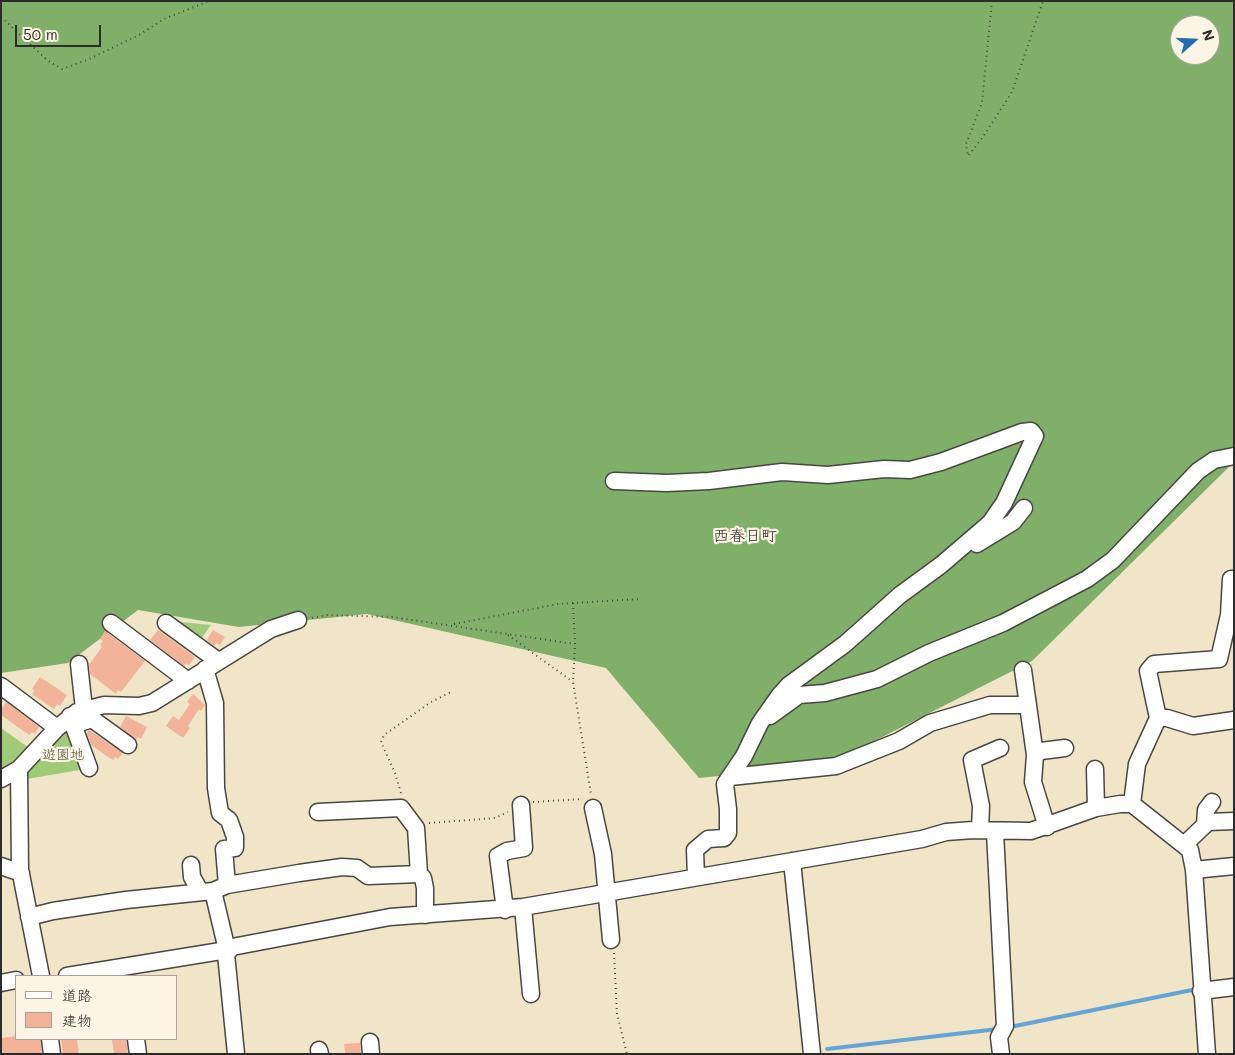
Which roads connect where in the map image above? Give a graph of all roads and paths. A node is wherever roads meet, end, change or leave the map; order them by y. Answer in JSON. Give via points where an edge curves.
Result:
{"nodes":[{"id":1,"x":209,"y":1,"type":"edge"},
{"id":2,"x":992,"y":1,"type":"edge"},
{"id":3,"x":1043,"y":1,"type":"edge"},
{"id":4,"x":1,"y":17,"type":"edge"},
{"id":5,"x":1234,"y":456,"type":"edge"},
{"id":6,"x":614,"y":480,"type":"dead end"},
{"id":7,"x":1024,"y":508,"type":"dead end"},
{"id":8,"x":943,"y":564,"type":"junction"},
{"id":9,"x":1234,"y":579,"type":"edge"},
{"id":10,"x":639,"y":599,"type":"dead end"},
{"id":11,"x":573,"y":603,"type":"junction"},
{"id":12,"x":298,"y":620,"type":"joint"},
{"id":13,"x":111,"y":623,"type":"dead end"},
{"id":14,"x":166,"y":623,"type":"dead end"},
{"id":15,"x":452,"y":625,"type":"junction"},
{"id":16,"x":507,"y":634,"type":"junction"},
{"id":17,"x":575,"y":644,"type":"junction"},
{"id":18,"x":79,"y":664,"type":"dead end"},
{"id":19,"x":212,"y":665,"type":"junction"},
{"id":20,"x":1023,"y":670,"type":"dead end"},
{"id":21,"x":188,"y":681,"type":"junction"},
{"id":22,"x":573,"y":682,"type":"junction"},
{"id":23,"x":1,"y":686,"type":"edge"},
{"id":24,"x":451,"y":692,"type":"dead end"},
{"id":25,"x":1028,"y":705,"type":"junction"},
{"id":26,"x":1158,"y":718,"type":"junction"},
{"id":27,"x":71,"y":720,"type":"junction"},
{"id":28,"x":1234,"y":720,"type":"edge"},
{"id":29,"x":760,"y":723,"type":"junction"},
{"id":30,"x":128,"y":745,"type":"dead end"},
{"id":31,"x":1000,"y":748,"type":"dead end"},
{"id":32,"x":1065,"y":748,"type":"dead end"},
{"id":33,"x":1035,"y":755,"type":"junction"},
{"id":34,"x":89,"y":768,"type":"dead end"},
{"id":35,"x":19,"y":769,"type":"junction"},
{"id":36,"x":1095,"y":769,"type":"dead end"},
{"id":37,"x":730,"y":777,"type":"junction"},
{"id":38,"x":1,"y":779,"type":"edge"},
{"id":39,"x":1212,"y":802,"type":"dead end"},
{"id":40,"x":593,"y":803,"type":"junction"},
{"id":41,"x":1132,"y":804,"type":"junction"},
{"id":42,"x":521,"y":805,"type":"junction"},
{"id":43,"x":401,"y":808,"type":"junction"},
{"id":44,"x":1096,"y":808,"type":"junction"},
{"id":45,"x":318,"y":812,"type":"dead end"},
{"id":46,"x":1234,"y":821,"type":"edge"},
{"id":47,"x":1205,"y":825,"type":"junction"},
{"id":48,"x":1047,"y":827,"type":"junction"},
{"id":49,"x":416,"y":828,"type":"junction"},
{"id":50,"x":988,"y":831,"type":"junction"},
{"id":51,"x":1185,"y":844,"type":"junction"},
{"id":52,"x":792,"y":861,"type":"junction"},
{"id":53,"x":191,"y":865,"type":"dead end"},
{"id":54,"x":1,"y":866,"type":"edge"},
{"id":55,"x":1234,"y":866,"type":"edge"},
{"id":56,"x":1194,"y":870,"type":"junction"},
{"id":57,"x":21,"y":873,"type":"junction"},
{"id":58,"x":419,"y":874,"type":"junction"},
{"id":59,"x":696,"y":876,"type":"junction"},
{"id":60,"x":213,"y":889,"type":"junction"},
{"id":61,"x":608,"y":893,"type":"junction"},
{"id":62,"x":528,"y":906,"type":"junction"},
{"id":63,"x":505,"y":910,"type":"junction"},
{"id":64,"x":425,"y":915,"type":"junction"},
{"id":65,"x":29,"y":918,"type":"junction"},
{"id":66,"x":611,"y":940,"type":"joint"},
{"id":67,"x":227,"y":950,"type":"junction"},
{"id":68,"x":129,"y":971,"type":"edge"},
{"id":69,"x":41,"y":975,"type":"edge"},
{"id":70,"x":79,"y":975,"type":"edge"},
{"id":71,"x":15,"y":980,"type":"edge"},
{"id":72,"x":1,"y":983,"type":"edge"},
{"id":73,"x":1234,"y":987,"type":"edge"},
{"id":74,"x":1202,"y":991,"type":"junction"},
{"id":75,"x":531,"y":994,"type":"dead end"},
{"id":76,"x":50,"y":1040,"type":"edge"},
{"id":77,"x":136,"y":1040,"type":"edge"},
{"id":78,"x":52,"y":1054,"type":"edge"},
{"id":79,"x":138,"y":1054,"type":"edge"},
{"id":80,"x":236,"y":1054,"type":"edge"},
{"id":81,"x":627,"y":1054,"type":"edge"},
{"id":82,"x":812,"y":1054,"type":"edge"},
{"id":83,"x":1001,"y":1054,"type":"edge"},
{"id":84,"x":1207,"y":1054,"type":"edge"}],
"edges":[{"from":1,"to":4,"type":"path","via":[[164,19],[130,39],[62,69],[47,60]]},
{"from":2,"to":3,"type":"path","via":[[982,103],[966,144],[968,156],[1012,92]]},
{"from":5,"to":29,"type":"street","via":[[1214,460],[1198,471],[1113,560],[1087,580],[1003,623],[929,653],[877,679],[825,693],[799,695]]},
{"from":6,"to":8,"type":"street","via":[[667,483],[725,480],[782,472],[828,475],[884,469],[910,470],[1031,431],[1035,436],[1004,503],[990,523]]},
{"from":7,"to":8,"type":"street","via":[[1013,522]]},
{"from":8,"to":29,"type":"street","via":[[789,685]]},
{"from":9,"to":26,"type":"street","via":[[1230,579],[1229,615],[1219,659],[1154,664],[1148,671]]},
{"from":10,"to":11,"type":"path"},
{"from":11,"to":15,"type":"path"},
{"from":11,"to":17,"type":"path"},
{"from":12,"to":15,"type":"path","via":[[327,615],[392,617]]},
{"from":12,"to":19,"type":"street","via":[[271,629]]},
{"from":13,"to":21,"type":"street"},
{"from":14,"to":19,"type":"street"},
{"from":15,"to":16,"type":"path"},
{"from":16,"to":17,"type":"path"},
{"from":16,"to":22,"type":"path"},
{"from":17,"to":22,"type":"path"},
{"from":18,"to":27,"type":"street"},
{"from":19,"to":21,"type":"street"},
{"from":19,"to":60,"type":"street","via":[[216,788],[220,813],[229,820],[235,848],[224,849]]},
{"from":20,"to":25,"type":"street"},
{"from":21,"to":27,"type":"street","via":[[152,704],[104,705]]},
{"from":22,"to":40,"type":"path"},
{"from":23,"to":27,"type":"street"},
{"from":24,"to":43,"type":"path","via":[[384,734],[381,742],[395,772]]},
{"from":25,"to":33,"type":"street"},
{"from":25,"to":37,"type":"street","via":[[990,704],[930,723],[898,741],[836,766]]},
{"from":26,"to":28,"type":"street","via":[[1194,726]]},
{"from":26,"to":41,"type":"street","via":[[1137,764]]},
{"from":27,"to":30,"type":"street","via":[[92,719]]},
{"from":27,"to":34,"type":"street"},
{"from":27,"to":35,"type":"street"},
{"from":29,"to":37,"type":"street"},
{"from":31,"to":50,"type":"street","via":[[972,760]]},
{"from":32,"to":33,"type":"street"},
{"from":33,"to":48,"type":"street","via":[[1033,782]]},
{"from":35,"to":38,"type":"street"},
{"from":35,"to":57,"type":"street"},
{"from":36,"to":44,"type":"street"},
{"from":37,"to":59,"type":"street","via":[[725,784],[728,833],[724,838],[708,839],[695,850]]},
{"from":39,"to":47,"type":"street","via":[[1206,810]]},
{"from":40,"to":42,"type":"path","via":[[551,800]]},
{"from":40,"to":61,"type":"street"},
{"from":41,"to":44,"type":"street"},
{"from":41,"to":51,"type":"street"},
{"from":42,"to":49,"type":"path","via":[[495,818],[422,824]]},
{"from":42,"to":63,"type":"street","via":[[524,848],[498,856]]},
{"from":43,"to":45,"type":"street"},
{"from":43,"to":49,"type":"street"},
{"from":44,"to":48,"type":"street"},
{"from":46,"to":47,"type":"street","via":[[1208,822]]},
{"from":47,"to":51,"type":"street"},
{"from":48,"to":50,"type":"street","via":[[1031,831]]},
{"from":49,"to":58,"type":"street"},
{"from":50,"to":52,"type":"street","via":[[946,832]]},
{"from":50,"to":83,"type":"street","via":[[1005,1026],[999,1036]]},
{"from":51,"to":56,"type":"street","via":[[1190,850]]},
{"from":52,"to":59,"type":"street"},
{"from":52,"to":82,"type":"street"},
{"from":53,"to":60,"type":"street","via":[[192,877]]},
{"from":54,"to":57,"type":"street"},
{"from":55,"to":56,"type":"street"},
{"from":56,"to":74,"type":"street"},
{"from":57,"to":65,"type":"street"},
{"from":58,"to":60,"type":"street","via":[[368,876],[357,868],[342,867]]},
{"from":58,"to":64,"type":"street","via":[[425,888]]},
{"from":59,"to":61,"type":"street"},
{"from":60,"to":65,"type":"street","via":[[53,911]]},
{"from":60,"to":67,"type":"street"},
{"from":61,"to":62,"type":"street"},
{"from":61,"to":66,"type":"street"},
{"from":62,"to":63,"type":"street"},
{"from":62,"to":75,"type":"street","via":[[523,968]]},
{"from":63,"to":64,"type":"street"},
{"from":64,"to":67,"type":"street","via":[[371,920]]},
{"from":65,"to":69,"type":"street"},
{"from":66,"to":81,"type":"path","via":[[617,1014]]},
{"from":67,"to":68,"type":"street"},
{"from":67,"to":80,"type":"street"},
{"from":68,"to":70,"type":"street"},
{"from":71,"to":72,"type":"street"},
{"from":73,"to":74,"type":"street"},
{"from":74,"to":84,"type":"street"},
{"from":76,"to":78,"type":"street"},
{"from":77,"to":79,"type":"street"}]}
